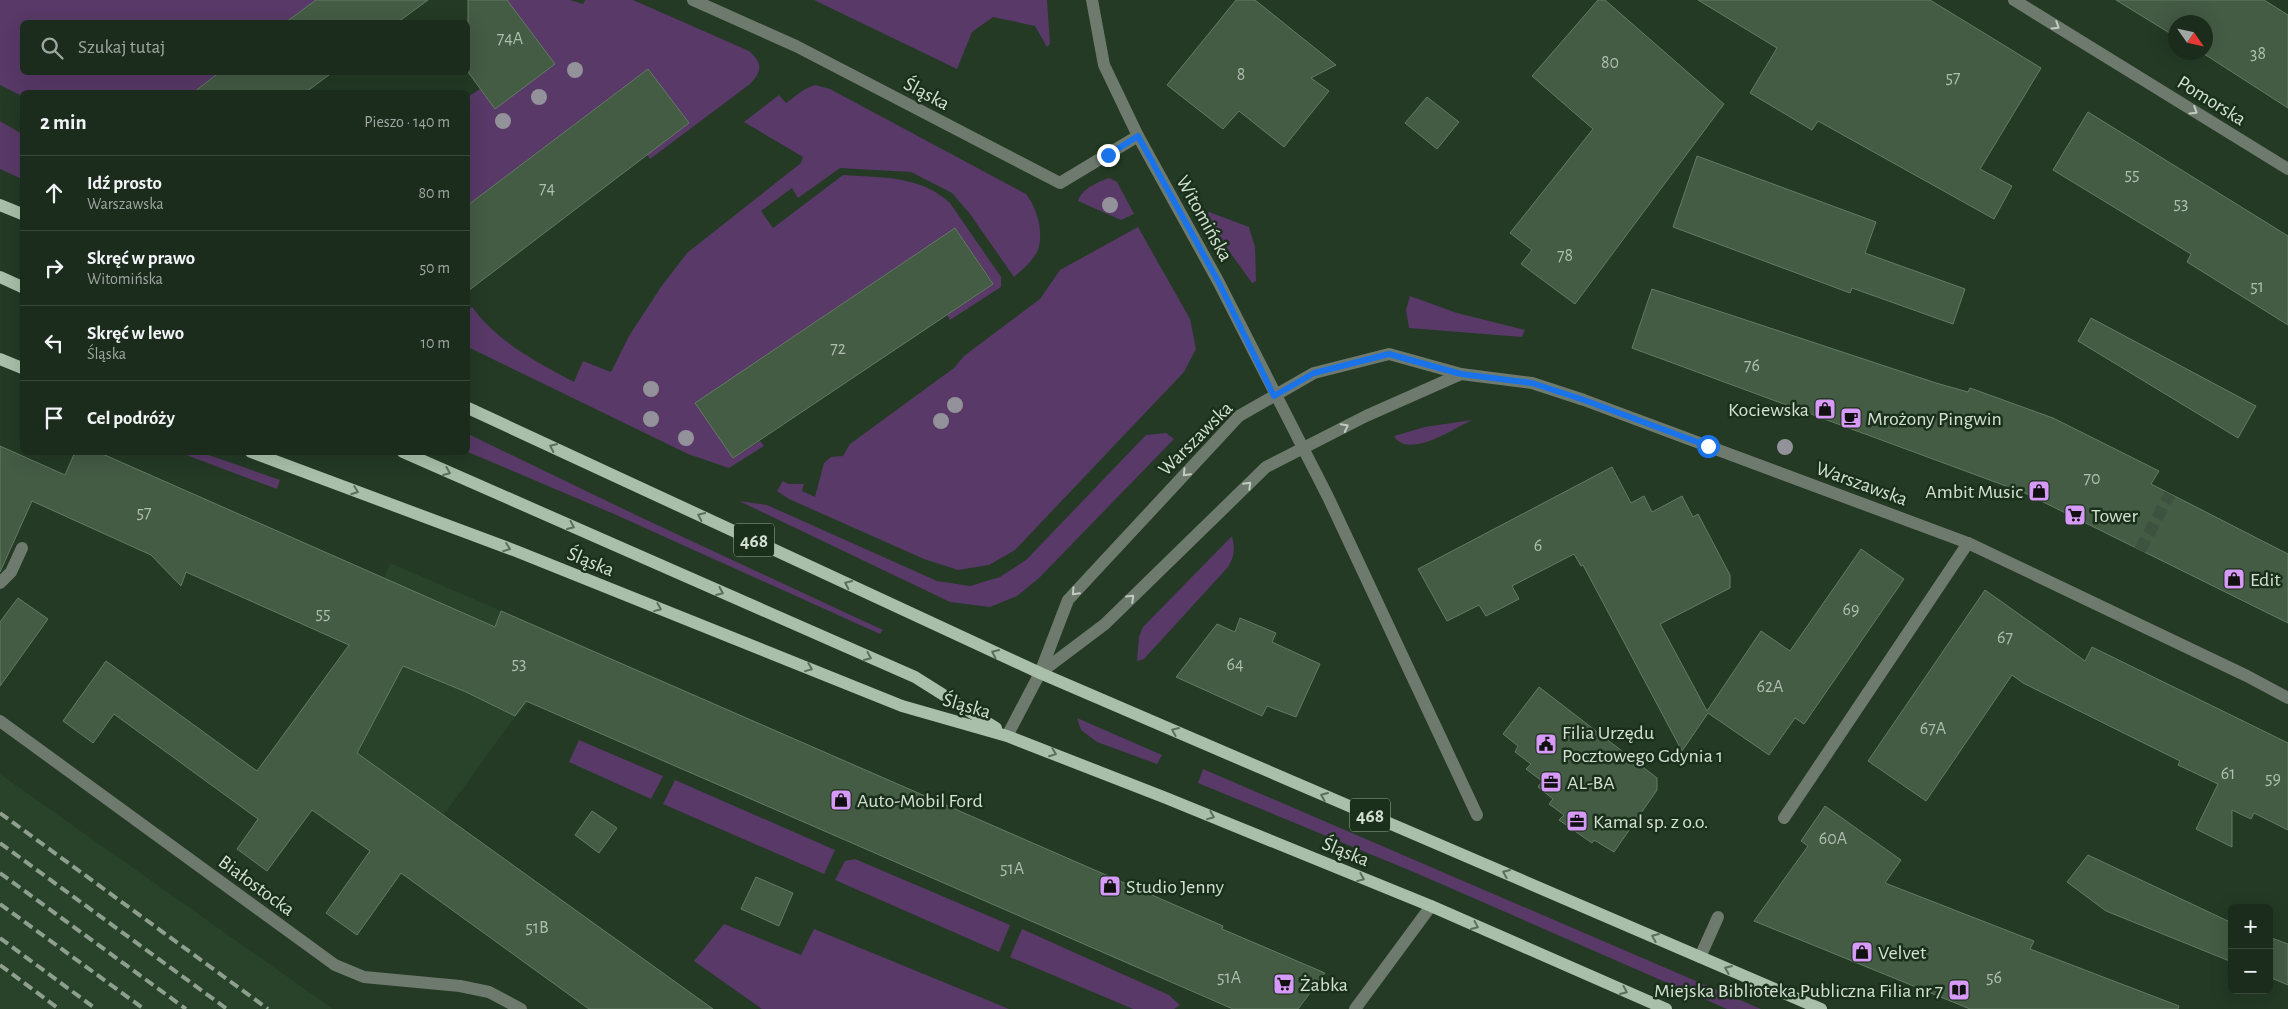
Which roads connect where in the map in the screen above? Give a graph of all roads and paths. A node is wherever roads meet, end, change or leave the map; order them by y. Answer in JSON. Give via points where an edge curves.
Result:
{"nodes":[{"id":1,"x":693,"y":0,"type":"edge"},
{"id":2,"x":1092,"y":0,"type":"edge"},
{"id":3,"x":2014,"y":0,"type":"edge"},
{"id":4,"x":1138,"y":136,"type":"junction"},
{"id":5,"x":2288,"y":169,"type":"edge"},
{"id":6,"x":0,"y":204,"type":"edge"},
{"id":7,"x":20,"y":213,"type":"edge"},
{"id":8,"x":0,"y":278,"type":"edge"},
{"id":9,"x":20,"y":286,"type":"edge"},
{"id":10,"x":0,"y":359,"type":"edge"},
{"id":11,"x":20,"y":367,"type":"edge"},
{"id":12,"x":1461,"y":374,"type":"junction"},
{"id":13,"x":1274,"y":396,"type":"junction"},
{"id":14,"x":470,"y":409,"type":"edge"},
{"id":15,"x":1301,"y":449,"type":"junction"},
{"id":16,"x":259,"y":455,"type":"edge"},
{"id":17,"x":410,"y":455,"type":"edge"},
{"id":18,"x":1968,"y":543,"type":"junction"},
{"id":19,"x":22,"y":548,"type":"dead end"},
{"id":20,"x":0,"y":583,"type":"edge"},
{"id":21,"x":1040,"y":673,"type":"junction"},
{"id":22,"x":2288,"y":698,"type":"edge"},
{"id":23,"x":0,"y":722,"type":"edge"},
{"id":24,"x":1007,"y":736,"type":"junction"},
{"id":25,"x":1477,"y":815,"type":"dead end"},
{"id":26,"x":1784,"y":818,"type":"dead end"},
{"id":27,"x":1430,"y":906,"type":"junction"},
{"id":28,"x":1718,"y":917,"type":"dead end"},
{"id":29,"x":1700,"y":957,"type":"junction"},
{"id":30,"x":521,"y":1009,"type":"edge"},
{"id":31,"x":1355,"y":1009,"type":"edge"},
{"id":32,"x":1666,"y":1009,"type":"edge"},
{"id":33,"x":1821,"y":1009,"type":"edge"}],
"edges":[{"from":1,"to":4,"type":"street","name":"Śląska","via":[[796,46],[1060,183]]},
{"from":2,"to":4,"type":"street","name":"Witomińska","via":[[1104,65]]},
{"from":3,"to":5,"type":"street","name":"Pomorska","one_way":true},
{"from":4,"to":13,"type":"street","name":"Witomińska","via":[[1218,281]]},
{"from":6,"to":7,"type":"main road"},
{"from":8,"to":9,"type":"main road"},
{"from":10,"to":11,"type":"main road"},
{"from":12,"to":13,"type":"street","name":"Warszawska","via":[[1389,354],[1314,373]]},
{"from":15,"to":12,"type":"street","name":"Warszawska","one_way":true},
{"from":12,"to":18,"type":"street","name":"Warszawska","via":[[1532,383],[1584,400]]},
{"from":13,"to":15,"type":"street","name":"Witomińska"},
{"from":13,"to":21,"type":"street","name":"Warszawska","one_way":true,"via":[[1239,416],[1068,600]]},
{"from":21,"to":14,"type":"main road","name":"Śląska","number":"468","one_way":true},
{"from":21,"to":15,"type":"street","name":"Warszawska","one_way":true,"via":[[1105,624],[1266,467]]},
{"from":15,"to":25,"type":"street","name":"Witomińska","via":[[1328,497]]},
{"from":16,"to":24,"type":"main road","name":"Śląska","one_way":true,"via":[[516,551],[902,706]]},
{"from":17,"to":24,"type":"main road","one_way":true,"via":[[915,678]]},
{"from":18,"to":22,"type":"street","name":"Warszawska"},
{"from":18,"to":26,"type":"street"},
{"from":19,"to":20,"type":"street","via":[[11,572]]},
{"from":21,"to":24,"type":"street","name":"Warszawska"},
{"from":29,"to":21,"type":"main road","name":"Śląska","number":"468","one_way":true},
{"from":23,"to":30,"type":"street","name":"Białostocka","via":[[335,965],[364,977],[460,986],[489,992]]},
{"from":24,"to":27,"type":"main road","name":"Śląska","one_way":true},
{"from":27,"to":31,"type":"street"},
{"from":27,"to":32,"type":"main road","name":"Śląska","one_way":true},
{"from":28,"to":29,"type":"street"},
{"from":33,"to":29,"type":"main road","name":"Śląska","number":"468","one_way":true}]}
